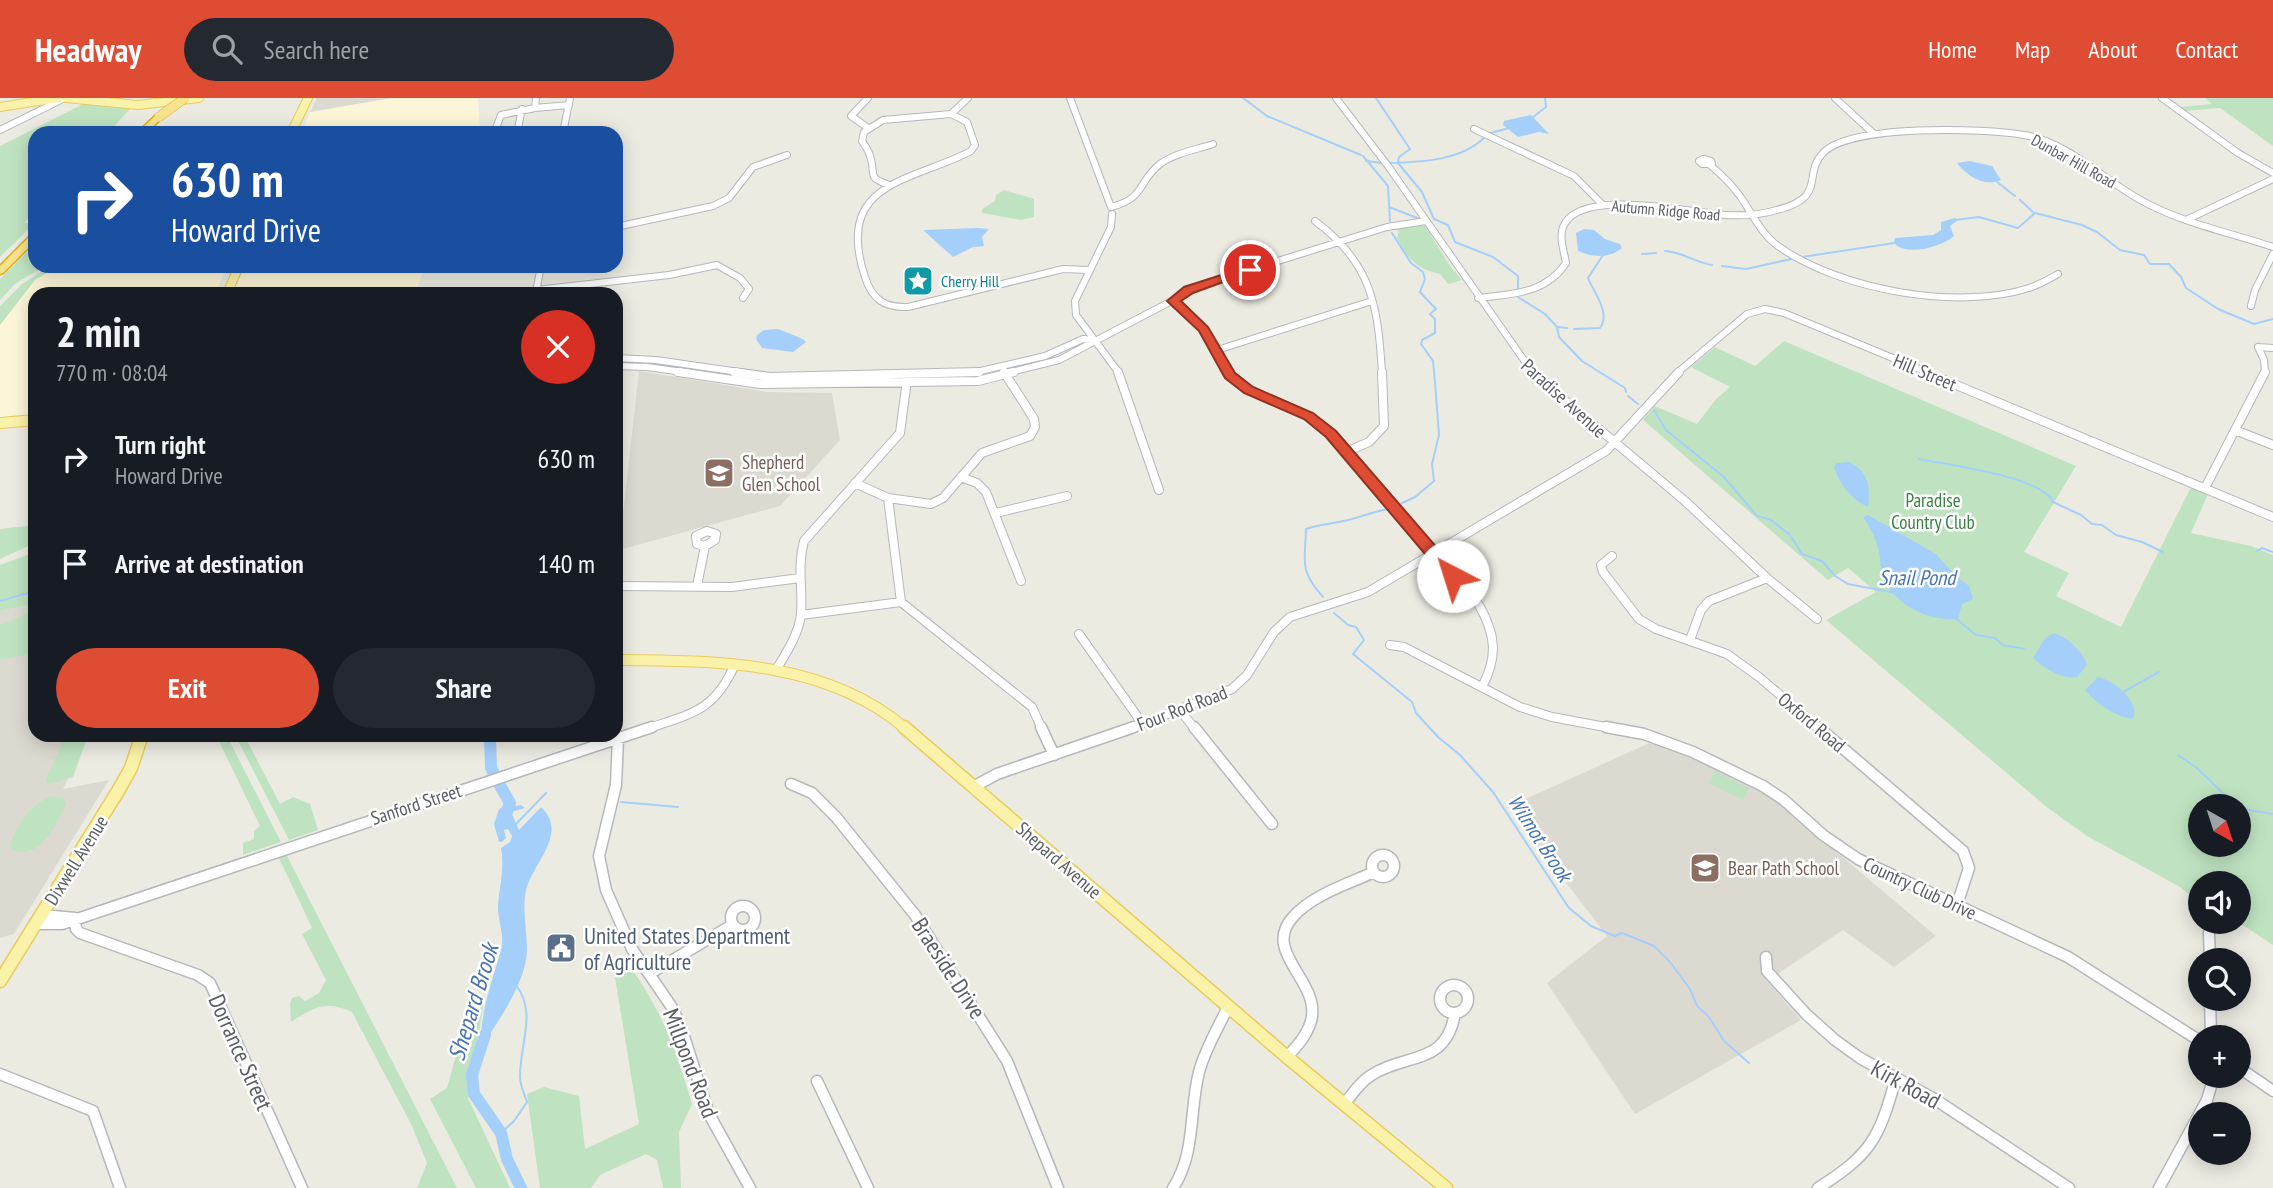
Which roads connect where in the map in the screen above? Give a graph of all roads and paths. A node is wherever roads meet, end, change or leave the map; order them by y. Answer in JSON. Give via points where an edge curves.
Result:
{"nodes":[{"id":1,"x":58,"y":98,"type":"edge"},
{"id":2,"x":66,"y":98,"type":"edge"},
{"id":3,"x":178,"y":98,"type":"edge"},
{"id":4,"x":186,"y":98,"type":"edge"},
{"id":5,"x":199,"y":98,"type":"edge"},
{"id":6,"x":308,"y":98,"type":"edge"},
{"id":7,"x":536,"y":98,"type":"edge"},
{"id":8,"x":868,"y":98,"type":"edge"},
{"id":9,"x":968,"y":98,"type":"edge"},
{"id":10,"x":1070,"y":98,"type":"edge"},
{"id":11,"x":1336,"y":98,"type":"edge"},
{"id":12,"x":1835,"y":98,"type":"edge"},
{"id":13,"x":2162,"y":98,"type":"edge"},
{"id":14,"x":570,"y":102,"type":"edge"},
{"id":15,"x":0,"y":107,"type":"edge"},
{"id":16,"x":535,"y":108,"type":"junction"},
{"id":17,"x":522,"y":109,"type":"junction"},
{"id":18,"x":951,"y":114,"type":"junction"},
{"id":19,"x":156,"y":117,"type":"junction"},
{"id":20,"x":144,"y":126,"type":"edge"},
{"id":21,"x":148,"y":126,"type":"edge"},
{"id":22,"x":294,"y":126,"type":"edge"},
{"id":23,"x":496,"y":126,"type":"edge"},
{"id":24,"x":518,"y":126,"type":"edge"},
{"id":25,"x":565,"y":126,"type":"edge"},
{"id":26,"x":868,"y":128,"type":"junction"},
{"id":27,"x":1474,"y":129,"type":"dead end"},
{"id":28,"x":0,"y":131,"type":"edge"},
{"id":29,"x":1874,"y":134,"type":"junction"},
{"id":30,"x":1213,"y":144,"type":"dead end"},
{"id":31,"x":787,"y":155,"type":"dead end"},
{"id":32,"x":1710,"y":165,"type":"dead end"},
{"id":33,"x":2273,"y":173,"type":"edge"},
{"id":34,"x":2273,"y":179,"type":"edge"},
{"id":35,"x":890,"y":185,"type":"junction"},
{"id":36,"x":1603,"y":205,"type":"junction"},
{"id":37,"x":1112,"y":210,"type":"junction"},
{"id":38,"x":1752,"y":214,"type":"junction"},
{"id":39,"x":2188,"y":219,"type":"junction"},
{"id":40,"x":1315,"y":221,"type":"dead end"},
{"id":41,"x":1426,"y":221,"type":"junction"},
{"id":42,"x":623,"y":225,"type":"edge"},
{"id":43,"x":28,"y":235,"type":"edge"},
{"id":44,"x":1342,"y":242,"type":"junction"},
{"id":45,"x":28,"y":243,"type":"edge"},
{"id":46,"x":2273,"y":247,"type":"edge"},
{"id":47,"x":2273,"y":254,"type":"edge"},
{"id":48,"x":0,"y":261,"type":"edge"},
{"id":49,"x":1089,"y":270,"type":"junction"},
{"id":50,"x":0,"y":271,"type":"edge"},
{"id":51,"x":2058,"y":274,"type":"dead end"},
{"id":52,"x":575,"y":287,"type":"edge"},
{"id":53,"x":743,"y":298,"type":"dead end"},
{"id":54,"x":1478,"y":298,"type":"junction"},
{"id":55,"x":1174,"y":301,"type":"junction"},
{"id":56,"x":1372,"y":301,"type":"junction"},
{"id":57,"x":2251,"y":306,"type":"dead end"},
{"id":58,"x":1093,"y":340,"type":"junction"},
{"id":59,"x":2273,"y":348,"type":"edge"},
{"id":60,"x":1217,"y":350,"type":"junction"},
{"id":61,"x":623,"y":358,"type":"edge"},
{"id":62,"x":623,"y":366,"type":"edge"},
{"id":63,"x":713,"y":369,"type":"junction"},
{"id":64,"x":1003,"y":371,"type":"junction"},
{"id":65,"x":707,"y":376,"type":"junction"},
{"id":66,"x":754,"y":379,"type":"junction"},
{"id":67,"x":907,"y":379,"type":"junction"},
{"id":68,"x":28,"y":421,"type":"edge"},
{"id":69,"x":0,"y":424,"type":"edge"},
{"id":70,"x":2235,"y":430,"type":"junction"},
{"id":71,"x":1614,"y":444,"type":"junction"},
{"id":72,"x":2273,"y":445,"type":"edge"},
{"id":73,"x":1348,"y":451,"type":"junction"},
{"id":74,"x":961,"y":477,"type":"junction"},
{"id":75,"x":855,"y":482,"type":"junction"},
{"id":76,"x":2205,"y":488,"type":"junction"},
{"id":77,"x":1159,"y":490,"type":"dead end"},
{"id":78,"x":1067,"y":496,"type":"dead end"},
{"id":79,"x":888,"y":498,"type":"junction"},
{"id":80,"x":996,"y":513,"type":"junction"},
{"id":81,"x":2273,"y":517,"type":"edge"},
{"id":82,"x":705,"y":546,"type":"dead end"},
{"id":83,"x":1434,"y":554,"type":"junction"},
{"id":84,"x":1612,"y":556,"type":"dead end"},
{"id":85,"x":800,"y":578,"type":"junction"},
{"id":86,"x":1767,"y":578,"type":"junction"},
{"id":87,"x":1021,"y":581,"type":"dead end"},
{"id":88,"x":623,"y":586,"type":"edge"},
{"id":89,"x":697,"y":586,"type":"junction"},
{"id":90,"x":901,"y":602,"type":"junction"},
{"id":91,"x":801,"y":615,"type":"junction"},
{"id":92,"x":1817,"y":619,"type":"dead end"},
{"id":93,"x":1079,"y":634,"type":"dead end"},
{"id":94,"x":1690,"y":639,"type":"junction"},
{"id":95,"x":1390,"y":645,"type":"dead end"},
{"id":96,"x":623,"y":660,"type":"edge"},
{"id":97,"x":735,"y":664,"type":"junction"},
{"id":98,"x":776,"y":670,"type":"junction"},
{"id":99,"x":1482,"y":687,"type":"junction"},
{"id":100,"x":1179,"y":709,"type":"junction"},
{"id":101,"x":1142,"y":723,"type":"junction"},
{"id":102,"x":623,"y":736,"type":"edge"},
{"id":103,"x":140,"y":742,"type":"edge"},
{"id":104,"x":606,"y":742,"type":"edge"},
{"id":105,"x":618,"y":742,"type":"edge"},
{"id":106,"x":1054,"y":755,"type":"junction"},
{"id":107,"x":791,"y":784,"type":"dead end"},
{"id":108,"x":973,"y":787,"type":"junction"},
{"id":109,"x":1272,"y":824,"type":"dead end"},
{"id":110,"x":1374,"y":872,"type":"dead end"},
{"id":111,"x":1957,"y":905,"type":"junction"},
{"id":112,"x":75,"y":918,"type":"junction"},
{"id":113,"x":39,"y":919,"type":"junction"},
{"id":114,"x":732,"y":925,"type":"dead end"},
{"id":115,"x":1766,"y":957,"type":"dead end"},
{"id":116,"x":649,"y":974,"type":"junction"},
{"id":117,"x":0,"y":981,"type":"edge"},
{"id":118,"x":1228,"y":1007,"type":"junction"},
{"id":119,"x":1455,"y":1013,"type":"dead end"},
{"id":120,"x":2188,"y":1033,"type":"edge"},
{"id":121,"x":1287,"y":1057,"type":"junction"},
{"id":122,"x":0,"y":1074,"type":"edge"},
{"id":123,"x":2251,"y":1076,"type":"edge"},
{"id":124,"x":1896,"y":1078,"type":"junction"},
{"id":125,"x":817,"y":1081,"type":"dead end"},
{"id":126,"x":2210,"y":1088,"type":"edge"},
{"id":127,"x":2273,"y":1091,"type":"edge"},
{"id":128,"x":1344,"y":1104,"type":"junction"},
{"id":129,"x":120,"y":1188,"type":"edge"},
{"id":130,"x":302,"y":1188,"type":"edge"},
{"id":131,"x":750,"y":1188,"type":"edge"},
{"id":132,"x":869,"y":1188,"type":"edge"},
{"id":133,"x":1058,"y":1188,"type":"edge"},
{"id":134,"x":1173,"y":1188,"type":"edge"},
{"id":135,"x":1446,"y":1188,"type":"edge"},
{"id":136,"x":1818,"y":1188,"type":"edge"},
{"id":137,"x":2069,"y":1188,"type":"edge"},
{"id":138,"x":2159,"y":1188,"type":"edge"}],
"edges":[{"from":1,"to":15,"type":"main road"},
{"from":2,"to":5,"type":"main road","via":[[150,105]]},
{"from":2,"to":28,"type":"street"},
{"from":3,"to":19,"type":"highway","bridge":true},
{"from":4,"to":19,"type":"highway","bridge":true},
{"from":6,"to":22,"type":"main road"},
{"from":7,"to":16,"type":"street"},
{"from":8,"to":26,"type":"street","via":[[851,116]]},
{"from":9,"to":18,"type":"street"},
{"from":10,"to":37,"type":"street"},
{"from":11,"to":41,"type":"street","name":"Paradise Avenue"},
{"from":12,"to":29,"type":"street"},
{"from":13,"to":33,"type":"street"},
{"from":14,"to":16,"type":"street"},
{"from":14,"to":25,"type":"street"},
{"from":16,"to":17,"type":"street"},
{"from":17,"to":23,"type":"street","via":[[500,115]]},
{"from":17,"to":24,"type":"street"},
{"from":18,"to":26,"type":"street","via":[[883,120]]},
{"from":18,"to":35,"type":"street","via":[[967,122],[975,145],[971,151]]},
{"from":19,"to":20,"type":"highway"},
{"from":19,"to":21,"type":"highway"},
{"from":26,"to":35,"type":"street","via":[[862,141],[871,158],[871,175]]},
{"from":27,"to":36,"type":"street","via":[[1574,176]]},
{"from":29,"to":38,"type":"street","name":"Autumn Ridge Road","via":[[1845,140],[1824,152],[1817,162],[1813,186],[1801,199]]},
{"from":29,"to":39,"type":"street","name":"Dunbar Hill Road","via":[[2028,135],[2054,146],[2145,203]]},
{"from":30,"to":37,"type":"street","via":[[1157,167],[1138,197]]},
{"from":31,"to":42,"type":"street","via":[[753,167],[729,198],[713,206]]},
{"from":32,"to":38,"type":"street","via":[[1733,186]]},
{"from":34,"to":39,"type":"street"},
{"from":35,"to":49,"type":"street","via":[[862,212],[857,225],[856,253],[871,295],[884,306],[908,307],[1063,269]]},
{"from":36,"to":38,"type":"street","name":"Autumn Ridge Road"},
{"from":36,"to":54,"type":"street","name":"Autumn Ridge Road","via":[[1578,212],[1564,224],[1561,237],[1566,263],[1555,278],[1525,292]]},
{"from":37,"to":49,"type":"street","via":[[1111,227]]},
{"from":38,"to":51,"type":"street","via":[[1777,246],[1799,260],[1869,286],[1996,296],[2043,285]]},
{"from":39,"to":46,"type":"street","name":"Dunbar Hill Road"},
{"from":40,"to":44,"type":"street"},
{"from":41,"to":44,"type":"street"},
{"from":41,"to":54,"type":"street","name":"Paradise Avenue"},
{"from":43,"to":48,"type":"highway"},
{"from":44,"to":55,"type":"street","via":[[1204,284]]},
{"from":44,"to":56,"type":"street"},
{"from":45,"to":50,"type":"highway"},
{"from":47,"to":57,"type":"street"},
{"from":49,"to":58,"type":"street","via":[[1075,301],[1076,316]]},
{"from":52,"to":53,"type":"street","via":[[717,265],[746,283],[749,293]]},
{"from":54,"to":71,"type":"street","name":"Paradise Avenue","via":[[1533,374]]},
{"from":55,"to":58,"type":"street"},
{"from":55,"to":60,"type":"street","via":[[1194,317]]},
{"from":56,"to":60,"type":"street"},
{"from":56,"to":73,"type":"street","via":[[1379,328],[1384,426],[1367,444]]},
{"from":58,"to":64,"type":"street","via":[[1059,360]]},
{"from":58,"to":77,"type":"street","via":[[1118,371]]},
{"from":59,"to":70,"type":"street","via":[[2258,347],[2265,373]]},
{"from":60,"to":73,"type":"street","via":[[1230,375],[1249,390],[1308,416]]},
{"from":61,"to":63,"type":"street"},
{"from":62,"to":65,"type":"street"},
{"from":63,"to":65,"type":"street"},
{"from":63,"to":66,"type":"street"},
{"from":64,"to":67,"type":"street","via":[[978,381]]},
{"from":64,"to":74,"type":"street","via":[[1035,427],[1030,436],[982,453]]},
{"from":65,"to":66,"type":"street"},
{"from":66,"to":67,"type":"street"},
{"from":67,"to":75,"type":"street","via":[[900,433]]},
{"from":68,"to":69,"type":"main road"},
{"from":70,"to":72,"type":"street"},
{"from":70,"to":76,"type":"street"},
{"from":71,"to":76,"type":"street","name":"Hill Street","via":[[1692,359],[1750,312],[1770,309]]},
{"from":71,"to":83,"type":"street","name":"Four Rod Road"},
{"from":71,"to":86,"type":"street","name":"Paradise Avenue","via":[[1685,501]]},
{"from":73,"to":83,"type":"street"},
{"from":74,"to":79,"type":"street","via":[[943,498],[931,504]]},
{"from":74,"to":80,"type":"street","via":[[986,492]]},
{"from":75,"to":79,"type":"street"},
{"from":75,"to":85,"type":"street","via":[[804,541]]},
{"from":76,"to":81,"type":"street","name":"Hill Street"},
{"from":78,"to":80,"type":"street"},
{"from":79,"to":90,"type":"street"},
{"from":80,"to":87,"type":"street"},
{"from":82,"to":89,"type":"street"},
{"from":83,"to":99,"type":"street","via":[[1493,627],[1492,671]]},
{"from":83,"to":100,"type":"street","name":"Four Rod Road","via":[[1357,597],[1288,618],[1237,685]]},
{"from":84,"to":94,"type":"street","via":[[1601,565],[1603,572],[1639,619]]},
{"from":85,"to":89,"type":"street","via":[[732,587]]},
{"from":85,"to":91,"type":"street"},
{"from":86,"to":92,"type":"street","name":"Paradise Avenue"},
{"from":86,"to":94,"type":"street","via":[[1709,601]]},
{"from":88,"to":89,"type":"street"},
{"from":90,"to":91,"type":"street"},
{"from":90,"to":106,"type":"street","via":[[1032,707]]},
{"from":91,"to":98,"type":"street"},
{"from":93,"to":101,"type":"street"},
{"from":94,"to":111,"type":"street","name":"Oxford Road","via":[[1727,654],[1759,677],[1963,851],[1969,868]]},
{"from":95,"to":99,"type":"street","name":"Country Club Drive","via":[[1404,647]]},
{"from":96,"to":97,"type":"main road","name":"Shepard Avenue"},
{"from":97,"to":98,"type":"main road","name":"Shepard Avenue"},
{"from":97,"to":102,"type":"street","name":"Sanford Street","via":[[709,706]]},
{"from":98,"to":108,"type":"main road","name":"Shepard Avenue","via":[[842,688],[869,701]]},
{"from":99,"to":111,"type":"street","name":"Country Club Drive","via":[[1552,717],[1644,734],[1693,752],[1763,786],[1858,859]]},
{"from":100,"to":101,"type":"street","name":"Four Rod Road"},
{"from":100,"to":109,"type":"street"},
{"from":101,"to":106,"type":"street","name":"Four Rod Road"},
{"from":103,"to":113,"type":"main road","name":"Dixwell Avenue","via":[[118,792]]},
{"from":104,"to":112,"type":"street","name":"Sanford Street"},
{"from":105,"to":116,"type":"street","name":"Millpond Road","via":[[616,785],[600,867],[623,931]]},
{"from":106,"to":108,"type":"street","name":"Four Rod Road"},
{"from":107,"to":133,"type":"street","name":"Braeside Drive","via":[[812,793],[836,817],[915,915],[1007,1061]]},
{"from":108,"to":118,"type":"main road","name":"Shepard Avenue"},
{"from":110,"to":121,"type":"street","via":[[1301,910],[1287,924],[1283,946],[1287,960],[1305,984],[1313,1011],[1303,1039]]},
{"from":111,"to":120,"type":"street","name":"Country Club Drive","via":[[2068,957]]},
{"from":112,"to":113,"type":"street","name":"Sanford Street","via":[[62,924]]},
{"from":112,"to":130,"type":"street","name":"Dorrance Street","via":[[80,933],[210,983]]},
{"from":113,"to":117,"type":"main road","name":"Dixwell Avenue"},
{"from":114,"to":116,"type":"street"},
{"from":115,"to":124,"type":"street","name":"Kirk Road","via":[[1767,971],[1815,1022],[1854,1054]]},
{"from":116,"to":131,"type":"street","name":"Millpond Road","via":[[680,1024],[709,1114]]},
{"from":118,"to":121,"type":"main road","name":"Shepard Avenue"},
{"from":118,"to":134,"type":"street","via":[[1199,1069],[1186,1164]]},
{"from":119,"to":128,"type":"street","via":[[1455,1023],[1434,1053],[1369,1077]]},
{"from":121,"to":128,"type":"main road","name":"Shepard Avenue"},
{"from":122,"to":129,"type":"street","via":[[93,1111]]},
{"from":123,"to":127,"type":"street"},
{"from":124,"to":136,"type":"street","via":[[1874,1143],[1858,1161]]},
{"from":124,"to":137,"type":"street","name":"Kirk Road"},
{"from":125,"to":132,"type":"street"},
{"from":126,"to":138,"type":"street"},
{"from":128,"to":135,"type":"main road","name":"Shepard Avenue"}]}
